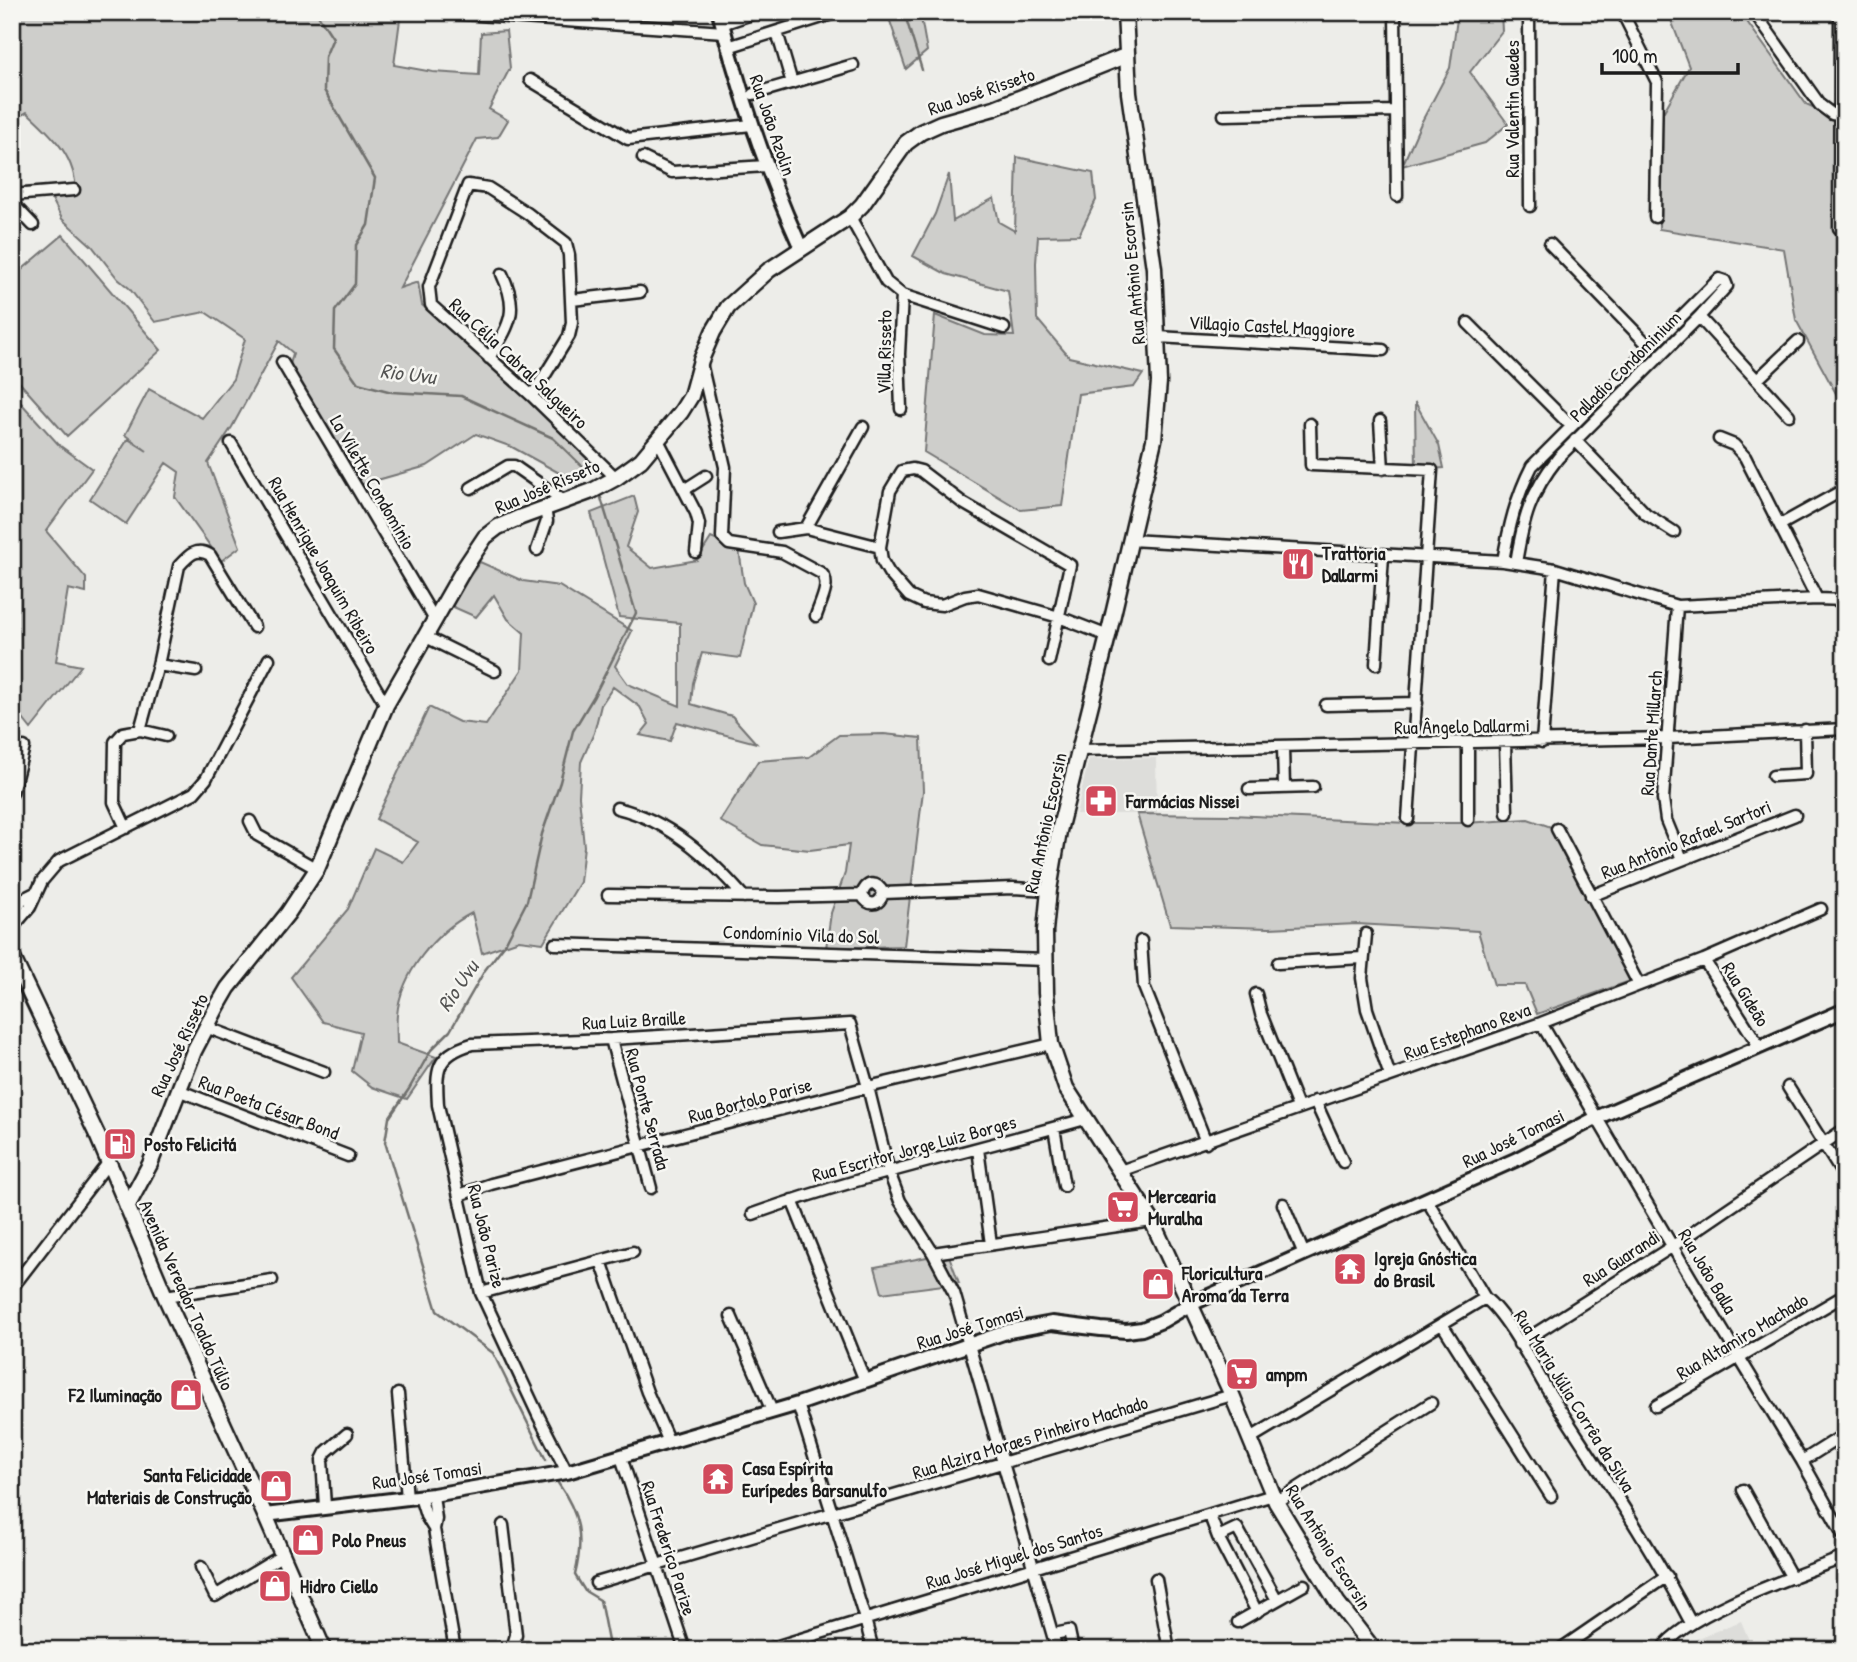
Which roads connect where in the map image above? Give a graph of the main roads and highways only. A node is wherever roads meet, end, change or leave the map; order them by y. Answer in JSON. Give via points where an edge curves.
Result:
{"nodes":[{"id":1,"x":1125,"y":12,"type":"edge"},
{"id":2,"x":1125,"y":56,"type":"junction"},
{"id":3,"x":12,"y":956,"type":"edge"},
{"id":4,"x":127,"y":1207,"type":"junction"},
{"id":5,"x":324,"y":1650,"type":"edge"},
{"id":6,"x":1374,"y":1650,"type":"edge"}],
"edges":[{"from":1,"to":2,"type":"main road","name":"Rua Antônio Escorsin"},
{"from":2,"to":4,"type":"main road","name":"Rua José Risseto","via":[[995,108],[941,123],[906,143],[850,217],[769,270],[728,307],[701,360],[691,396],[641,460],[592,491],[498,527],[485,537],[386,705],[317,869],[228,988],[206,1027],[150,1164]]},
{"from":2,"to":6,"type":"main road","name":"Rua Antônio Escorsin","via":[[1154,268],[1159,382],[1154,440],[1059,831],[1049,890],[1045,931],[1051,1044],[1066,1088],[1152,1222],[1274,1498],[1337,1602]]},
{"from":3,"to":4,"type":"main road","name":"Avenida Vereador Toaldo Túlio"},
{"from":4,"to":5,"type":"main road","name":"Avenida Vereador Toaldo Túlio"}]}
